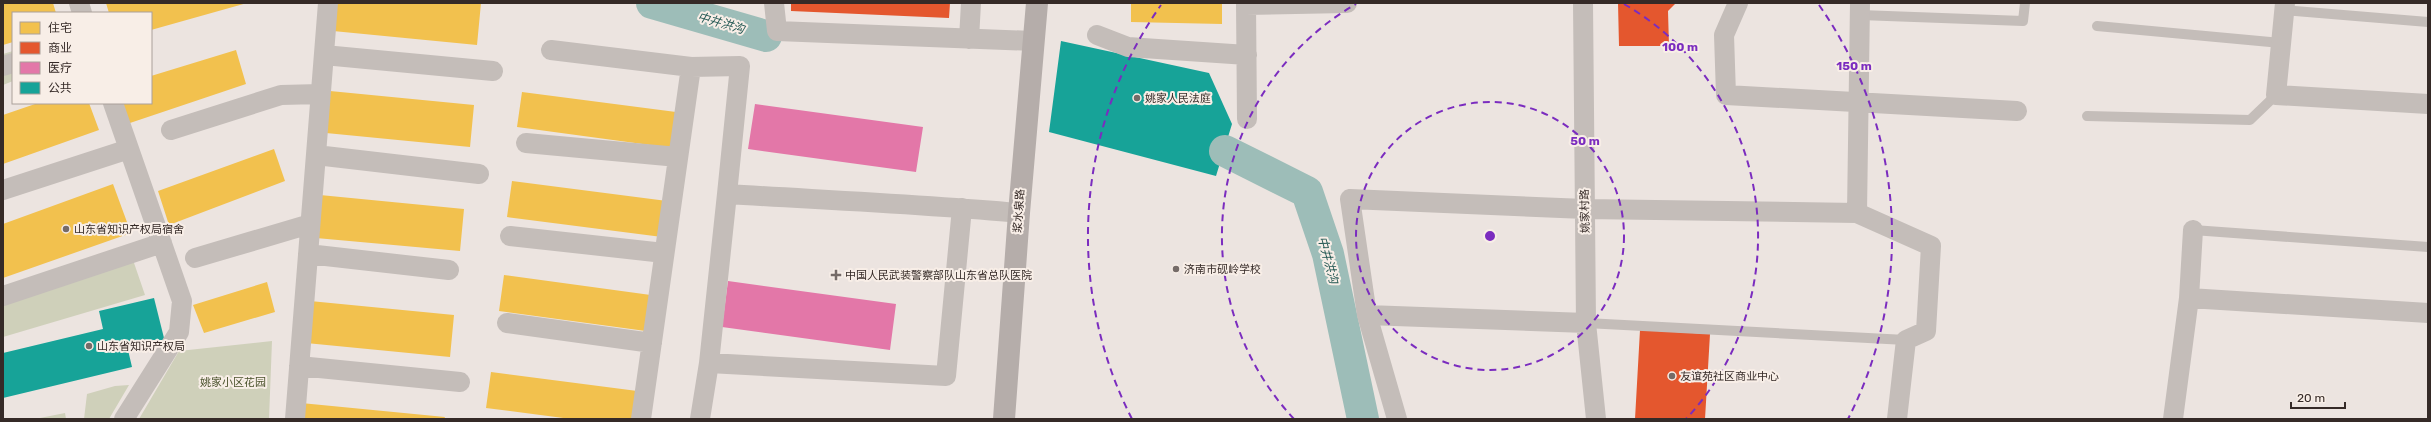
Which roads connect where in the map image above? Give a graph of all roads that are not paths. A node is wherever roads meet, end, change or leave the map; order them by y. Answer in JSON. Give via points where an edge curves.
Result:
{"nodes":[{"id":1,"x":328,"y":3,"type":"edge"},
{"id":2,"x":774,"y":3,"type":"edge"},
{"id":3,"x":971,"y":3,"type":"edge"},
{"id":4,"x":1037,"y":3,"type":"edge"},
{"id":5,"x":1347,"y":3,"type":"edge"},
{"id":6,"x":1583,"y":3,"type":"edge"},
{"id":7,"x":1738,"y":3,"type":"edge"},
{"id":8,"x":2025,"y":3,"type":"edge"},
{"id":9,"x":1246,"y":4,"type":"edge"},
{"id":10,"x":2284,"y":6,"type":"edge"},
{"id":11,"x":1860,"y":9,"type":"edge"},
{"id":12,"x":2428,"y":22,"type":"edge"},
{"id":13,"x":2097,"y":26,"type":"dead end"},
{"id":14,"x":1097,"y":35,"type":"dead end"},
{"id":15,"x":969,"y":39,"type":"junction"},
{"id":16,"x":1033,"y":41,"type":"junction"},
{"id":17,"x":2281,"y":43,"type":"junction"},
{"id":18,"x":550,"y":50,"type":"dead end"},
{"id":19,"x":324,"y":55,"type":"junction"},
{"id":20,"x":1247,"y":55,"type":"junction"},
{"id":21,"x":691,"y":67,"type":"junction"},
{"id":22,"x":493,"y":71,"type":"dead end"},
{"id":23,"x":320,"y":94,"type":"junction"},
{"id":24,"x":2276,"y":95,"type":"junction"},
{"id":25,"x":1859,"y":103,"type":"junction"},
{"id":26,"x":113,"y":104,"type":"edge"},
{"id":27,"x":2428,"y":104,"type":"edge"},
{"id":28,"x":2017,"y":111,"type":"dead end"},
{"id":29,"x":2087,"y":116,"type":"dead end"},
{"id":30,"x":1247,"y":119,"type":"dead end"},
{"id":31,"x":170,"y":130,"type":"dead end"},
{"id":32,"x":526,"y":143,"type":"dead end"},
{"id":33,"x":129,"y":149,"type":"junction"},
{"id":34,"x":316,"y":155,"type":"junction"},
{"id":35,"x":678,"y":157,"type":"junction"},
{"id":36,"x":479,"y":174,"type":"dead end"},
{"id":37,"x":3,"y":190,"type":"edge"},
{"id":38,"x":727,"y":194,"type":"junction"},
{"id":39,"x":962,"y":208,"type":"junction"},
{"id":40,"x":1585,"y":209,"type":"junction"},
{"id":41,"x":1019,"y":213,"type":"junction"},
{"id":42,"x":1857,"y":213,"type":"junction"},
{"id":43,"x":310,"y":224,"type":"junction"},
{"id":44,"x":2193,"y":230,"type":"joint"},
{"id":45,"x":510,"y":236,"type":"dead end"},
{"id":46,"x":162,"y":243,"type":"junction"},
{"id":47,"x":2428,"y":247,"type":"edge"},
{"id":48,"x":664,"y":253,"type":"junction"},
{"id":49,"x":308,"y":254,"type":"junction"},
{"id":50,"x":195,"y":258,"type":"dead end"},
{"id":51,"x":449,"y":270,"type":"dead end"},
{"id":52,"x":3,"y":296,"type":"edge"},
{"id":53,"x":2188,"y":298,"type":"junction"},
{"id":54,"x":2428,"y":314,"type":"edge"},
{"id":55,"x":1367,"y":315,"type":"junction"},
{"id":56,"x":507,"y":323,"type":"dead end"},
{"id":57,"x":1586,"y":323,"type":"junction"},
{"id":58,"x":1906,"y":340,"type":"junction"},
{"id":59,"x":652,"y":343,"type":"junction"},
{"id":60,"x":708,"y":363,"type":"junction"},
{"id":61,"x":299,"y":366,"type":"junction"},
{"id":62,"x":460,"y":382,"type":"dead end"},
{"id":63,"x":124,"y":419,"type":"edge"},
{"id":64,"x":295,"y":419,"type":"edge"},
{"id":65,"x":641,"y":419,"type":"edge"},
{"id":66,"x":700,"y":419,"type":"edge"},
{"id":67,"x":1004,"y":419,"type":"edge"},
{"id":68,"x":1397,"y":419,"type":"edge"},
{"id":69,"x":1596,"y":419,"type":"edge"},
{"id":70,"x":1896,"y":419,"type":"edge"},
{"id":71,"x":2173,"y":419,"type":"edge"}],
"edges":[{"from":1,"to":19,"type":"street"},
{"from":2,"to":15,"type":"street","via":[[777,32]]},
{"from":3,"to":15,"type":"street"},
{"from":4,"to":16,"type":"main road","name":"浆水泉路"},
{"from":5,"to":9,"type":"street"},
{"from":6,"to":40,"type":"street","name":"姚家村路"},
{"from":7,"to":25,"type":"street","via":[[1724,35],[1726,95]]},
{"from":8,"to":11,"type":"lane","via":[[2024,21]]},
{"from":9,"to":20,"type":"street"},
{"from":10,"to":12,"type":"lane"},
{"from":10,"to":17,"type":"street"},
{"from":11,"to":25,"type":"street"},
{"from":13,"to":17,"type":"lane"},
{"from":14,"to":20,"type":"street","via":[[1128,47]]},
{"from":15,"to":16,"type":"street"},
{"from":16,"to":41,"type":"main road","name":"浆水泉路"},
{"from":17,"to":24,"type":"street"},
{"from":18,"to":21,"type":"street"},
{"from":19,"to":22,"type":"street"},
{"from":19,"to":23,"type":"street"},
{"from":20,"to":30,"type":"street"},
{"from":21,"to":35,"type":"street"},
{"from":21,"to":38,"type":"street","via":[[740,66]]},
{"from":23,"to":31,"type":"street","via":[[281,95]]},
{"from":23,"to":34,"type":"street"},
{"from":24,"to":27,"type":"street"},
{"from":24,"to":29,"type":"lane","via":[[2250,120]]},
{"from":25,"to":28,"type":"street"},
{"from":25,"to":42,"type":"street"},
{"from":26,"to":33,"type":"street"},
{"from":32,"to":35,"type":"street"},
{"from":33,"to":37,"type":"street"},
{"from":33,"to":46,"type":"street"},
{"from":34,"to":36,"type":"street"},
{"from":34,"to":43,"type":"street"},
{"from":35,"to":48,"type":"street"},
{"from":38,"to":39,"type":"street"},
{"from":38,"to":60,"type":"street"},
{"from":39,"to":41,"type":"street"},
{"from":39,"to":60,"type":"street","via":[[946,376]]},
{"from":40,"to":42,"type":"street"},
{"from":40,"to":55,"type":"street","via":[[1350,199]]},
{"from":40,"to":57,"type":"street","name":"姚家村路"},
{"from":41,"to":67,"type":"main road","name":"浆水泉路"},
{"from":42,"to":58,"type":"street","via":[[1931,246],[1926,331]]},
{"from":43,"to":49,"type":"street"},
{"from":43,"to":50,"type":"street"},
{"from":44,"to":47,"type":"lane"},
{"from":44,"to":53,"type":"street"},
{"from":45,"to":48,"type":"street"},
{"from":46,"to":52,"type":"street"},
{"from":46,"to":63,"type":"street","via":[[182,301],[179,332]]},
{"from":48,"to":59,"type":"street"},
{"from":49,"to":51,"type":"street"},
{"from":49,"to":61,"type":"street"},
{"from":53,"to":54,"type":"street"},
{"from":53,"to":71,"type":"street"},
{"from":55,"to":57,"type":"street"},
{"from":55,"to":68,"type":"street"},
{"from":56,"to":59,"type":"street"},
{"from":57,"to":58,"type":"lane"},
{"from":57,"to":69,"type":"street","name":"姚家村路"},
{"from":58,"to":70,"type":"street"},
{"from":59,"to":65,"type":"street"},
{"from":60,"to":66,"type":"street"},
{"from":61,"to":62,"type":"street"},
{"from":61,"to":64,"type":"street"}]}
